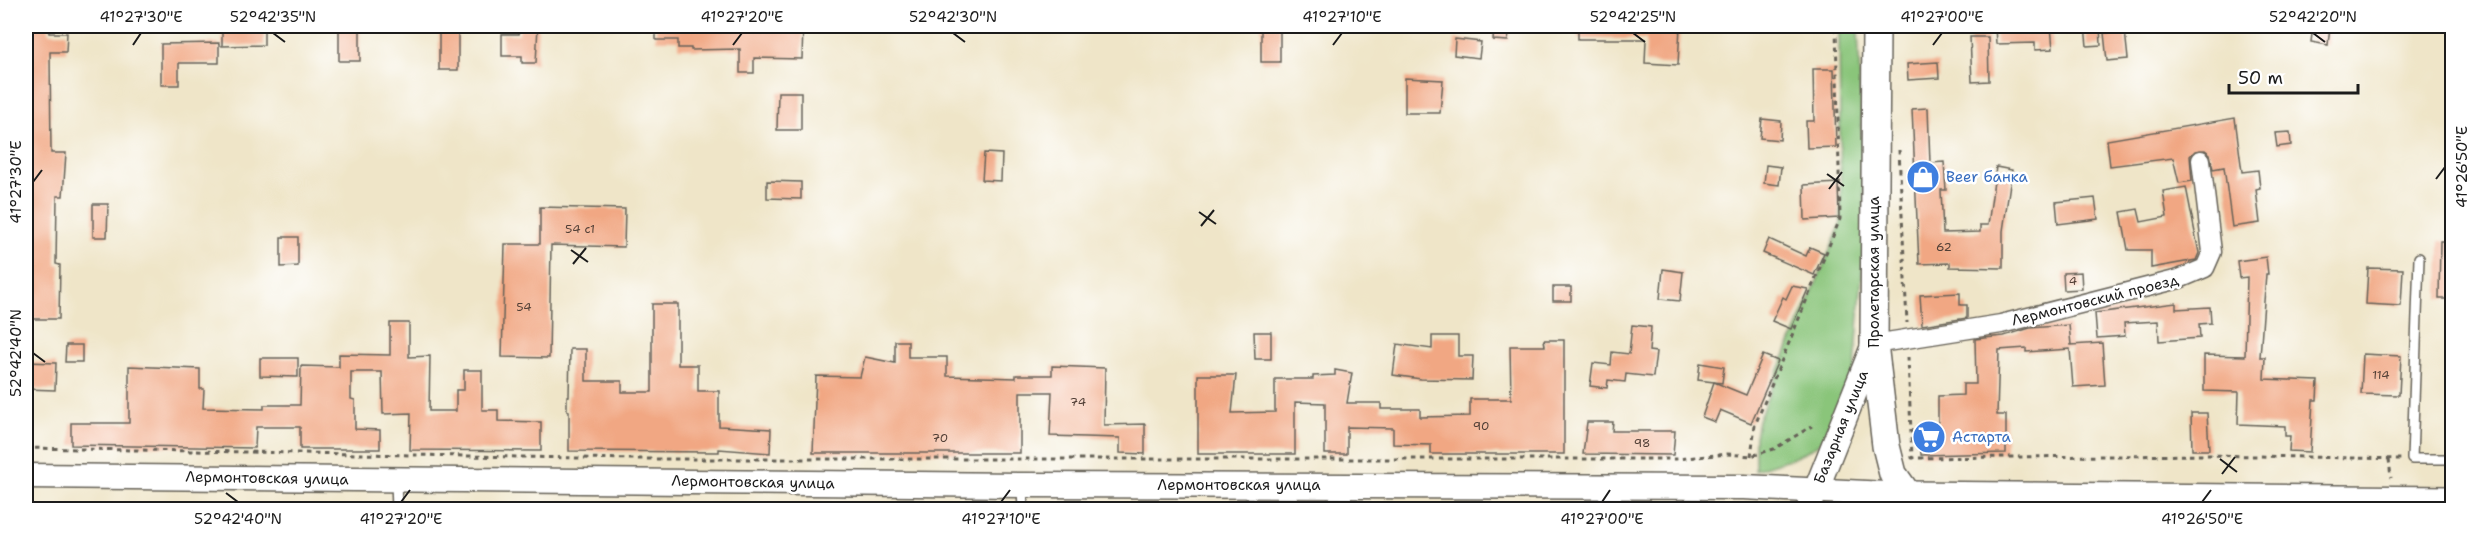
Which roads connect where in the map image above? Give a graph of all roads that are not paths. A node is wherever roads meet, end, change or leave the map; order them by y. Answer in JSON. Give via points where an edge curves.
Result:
{"nodes":[{"id":1,"x":1876,"y":26,"type":"edge"},
{"id":2,"x":2201,"y":160,"type":"dead end"},
{"id":3,"x":2419,"y":258,"type":"dead end"},
{"id":4,"x":1874,"y":344,"type":"junction"},
{"id":5,"x":2452,"y":459,"type":"edge"},
{"id":6,"x":26,"y":476,"type":"edge"},
{"id":7,"x":396,"y":479,"type":"junction"},
{"id":8,"x":1022,"y":485,"type":"junction"},
{"id":9,"x":2037,"y":497,"type":"junction"},
{"id":10,"x":1811,"y":500,"type":"edge"},
{"id":11,"x":2452,"y":500,"type":"edge"},
{"id":12,"x":1912,"y":502,"type":"edge"},
{"id":13,"x":2381,"y":505,"type":"edge"},
{"id":14,"x":397,"y":509,"type":"edge"},
{"id":15,"x":1023,"y":510,"type":"edge"},
{"id":16,"x":2003,"y":510,"type":"edge"}],
"edges":[{"from":1,"to":4,"type":"main road","name":"Пролетарская улица"},
{"from":2,"to":4,"type":"street","name":"Лермонтовский проезд","via":[[2212,252],[2205,268],[2179,279],[2001,324]]},
{"from":3,"to":5,"type":"lane","via":[[2412,459]]},
{"from":4,"to":10,"type":"main road","name":"Базарная улица"},
{"from":4,"to":12,"type":"main road","name":"Пролетарская улица","via":[[1886,446],[1893,474]]},
{"from":6,"to":7,"type":"main road","name":"Лермонтовская улица"},
{"from":7,"to":8,"type":"main road","name":"Лермонтовская улица"},
{"from":7,"to":14,"type":"lane"},
{"from":8,"to":10,"type":"main road","name":"Лермонтовская улица","via":[[1736,487]]},
{"from":8,"to":15,"type":"lane"},
{"from":9,"to":12,"type":"main road","name":"Лермонтовская улица"},
{"from":9,"to":13,"type":"main road","name":"Лермонтовская улица"},
{"from":9,"to":16,"type":"main road"},
{"from":10,"to":12,"type":"main road","name":"Лермонтовская улица"},
{"from":11,"to":13,"type":"main road","name":"Лермонтовская улица"}]}
